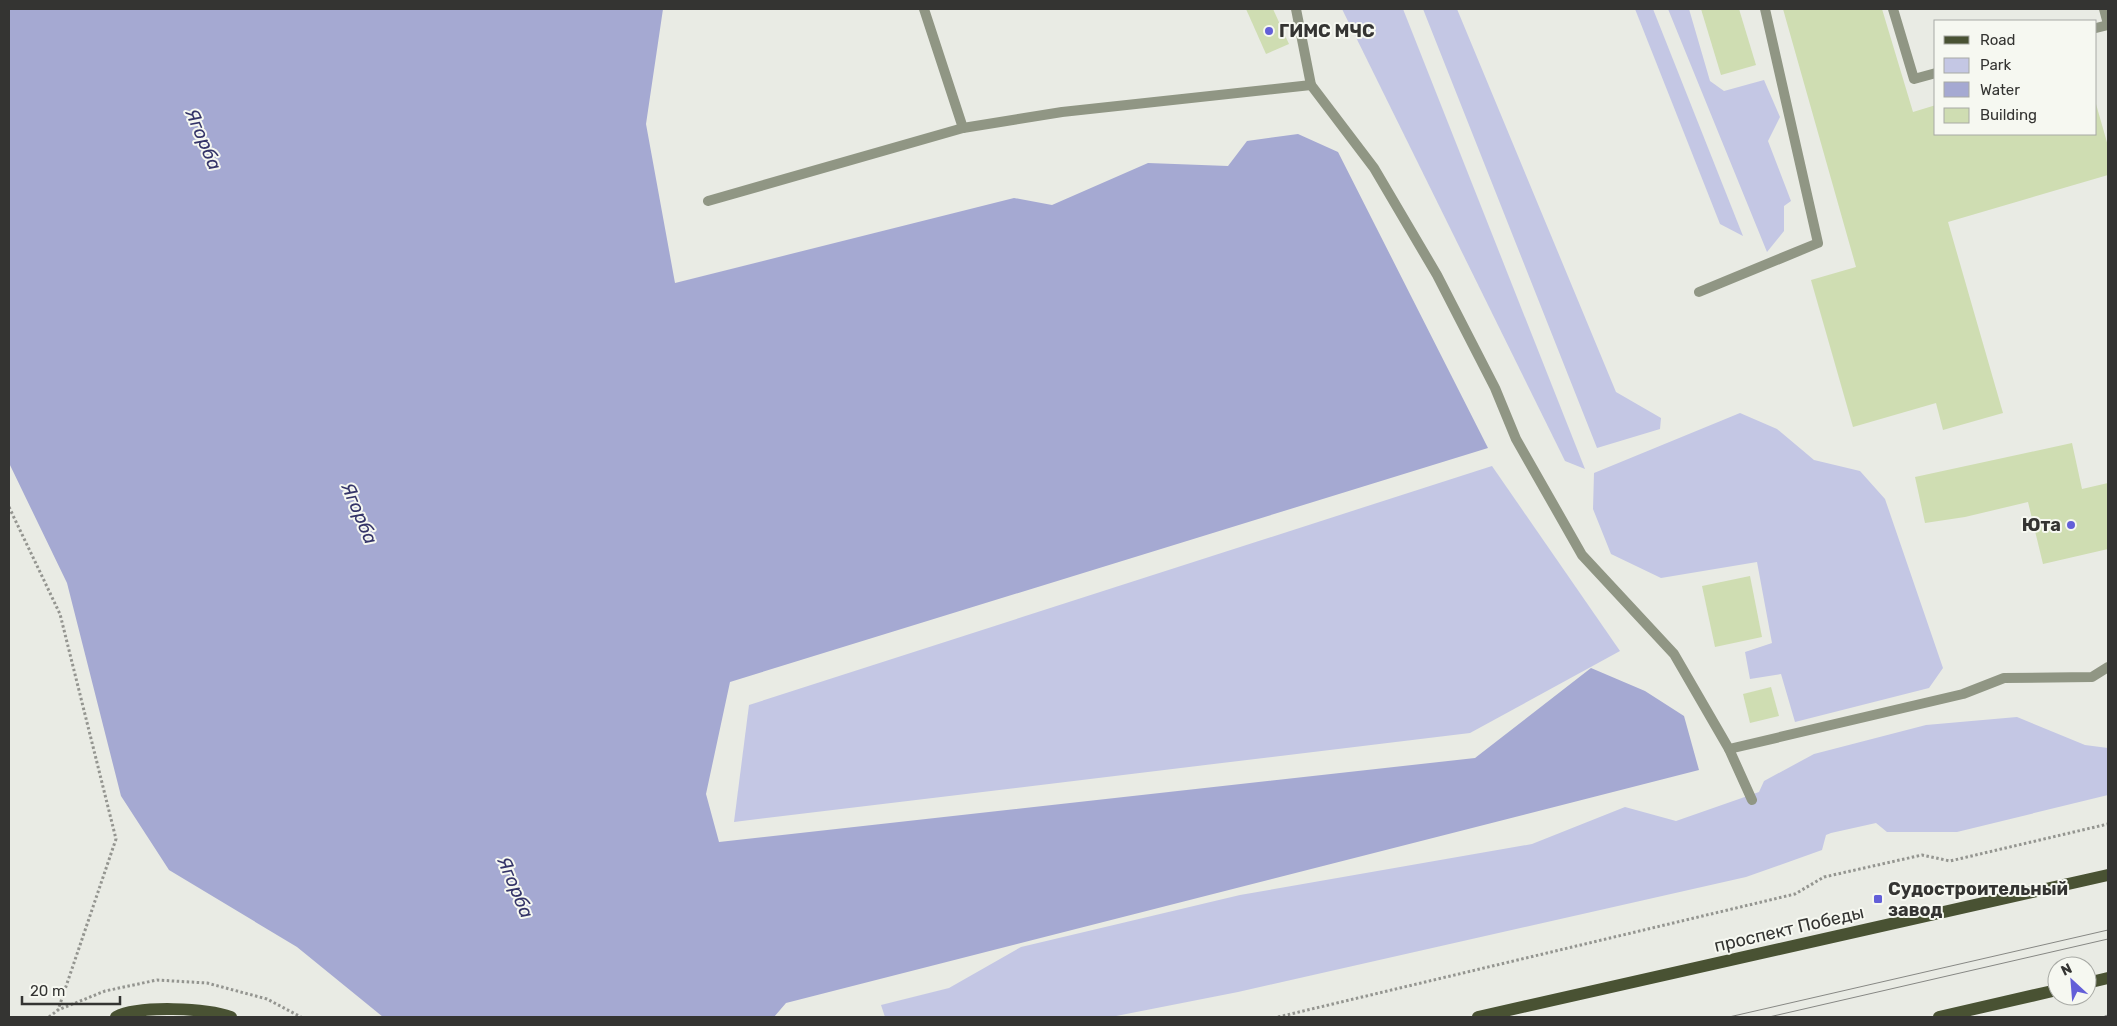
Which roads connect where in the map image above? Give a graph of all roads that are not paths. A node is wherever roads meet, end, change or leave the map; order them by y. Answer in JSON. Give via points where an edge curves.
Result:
{"nodes":[{"id":1,"x":924,"y":9,"type":"edge"},
{"id":2,"x":1296,"y":9,"type":"edge"},
{"id":3,"x":1765,"y":9,"type":"edge"},
{"id":4,"x":1893,"y":9,"type":"edge"},
{"id":5,"x":2104,"y":9,"type":"edge"},
{"id":6,"x":2108,"y":24,"type":"edge"},
{"id":7,"x":1934,"y":74,"type":"edge"},
{"id":8,"x":1311,"y":85,"type":"junction"},
{"id":9,"x":963,"y":128,"type":"junction"},
{"id":10,"x":708,"y":201,"type":"dead end"},
{"id":11,"x":1699,"y":292,"type":"dead end"},
{"id":12,"x":2108,"y":667,"type":"edge"},
{"id":13,"x":1729,"y":749,"type":"junction"},
{"id":14,"x":1752,"y":800,"type":"dead end"},
{"id":15,"x":2108,"y":875,"type":"edge"},
{"id":16,"x":2047,"y":992,"type":"edge"},
{"id":17,"x":116,"y":1017,"type":"edge"},
{"id":18,"x":231,"y":1017,"type":"edge"},
{"id":19,"x":1478,"y":1017,"type":"edge"},
{"id":20,"x":1939,"y":1017,"type":"edge"}],
"edges":[{"from":1,"to":9,"type":"lane"},
{"from":2,"to":8,"type":"lane"},
{"from":3,"to":11,"type":"lane","via":[[1818,243]]},
{"from":4,"to":7,"type":"lane","via":[[1914,79]]},
{"from":5,"to":6,"type":"lane"},
{"from":8,"to":9,"type":"lane","via":[[1062,112]]},
{"from":8,"to":13,"type":"lane","via":[[1374,168],[1437,275],[1495,388],[1516,439],[1582,555],[1674,654]]},
{"from":9,"to":10,"type":"lane"},
{"from":12,"to":13,"type":"lane","via":[[2092,677],[2004,678],[1963,694]]},
{"from":13,"to":14,"type":"lane"},
{"from":15,"to":19,"type":"main road","name":"проспект Победы"},
{"from":16,"to":20,"type":"main road"},
{"from":17,"to":18,"type":"main road","via":[[168,1008]]}]}
